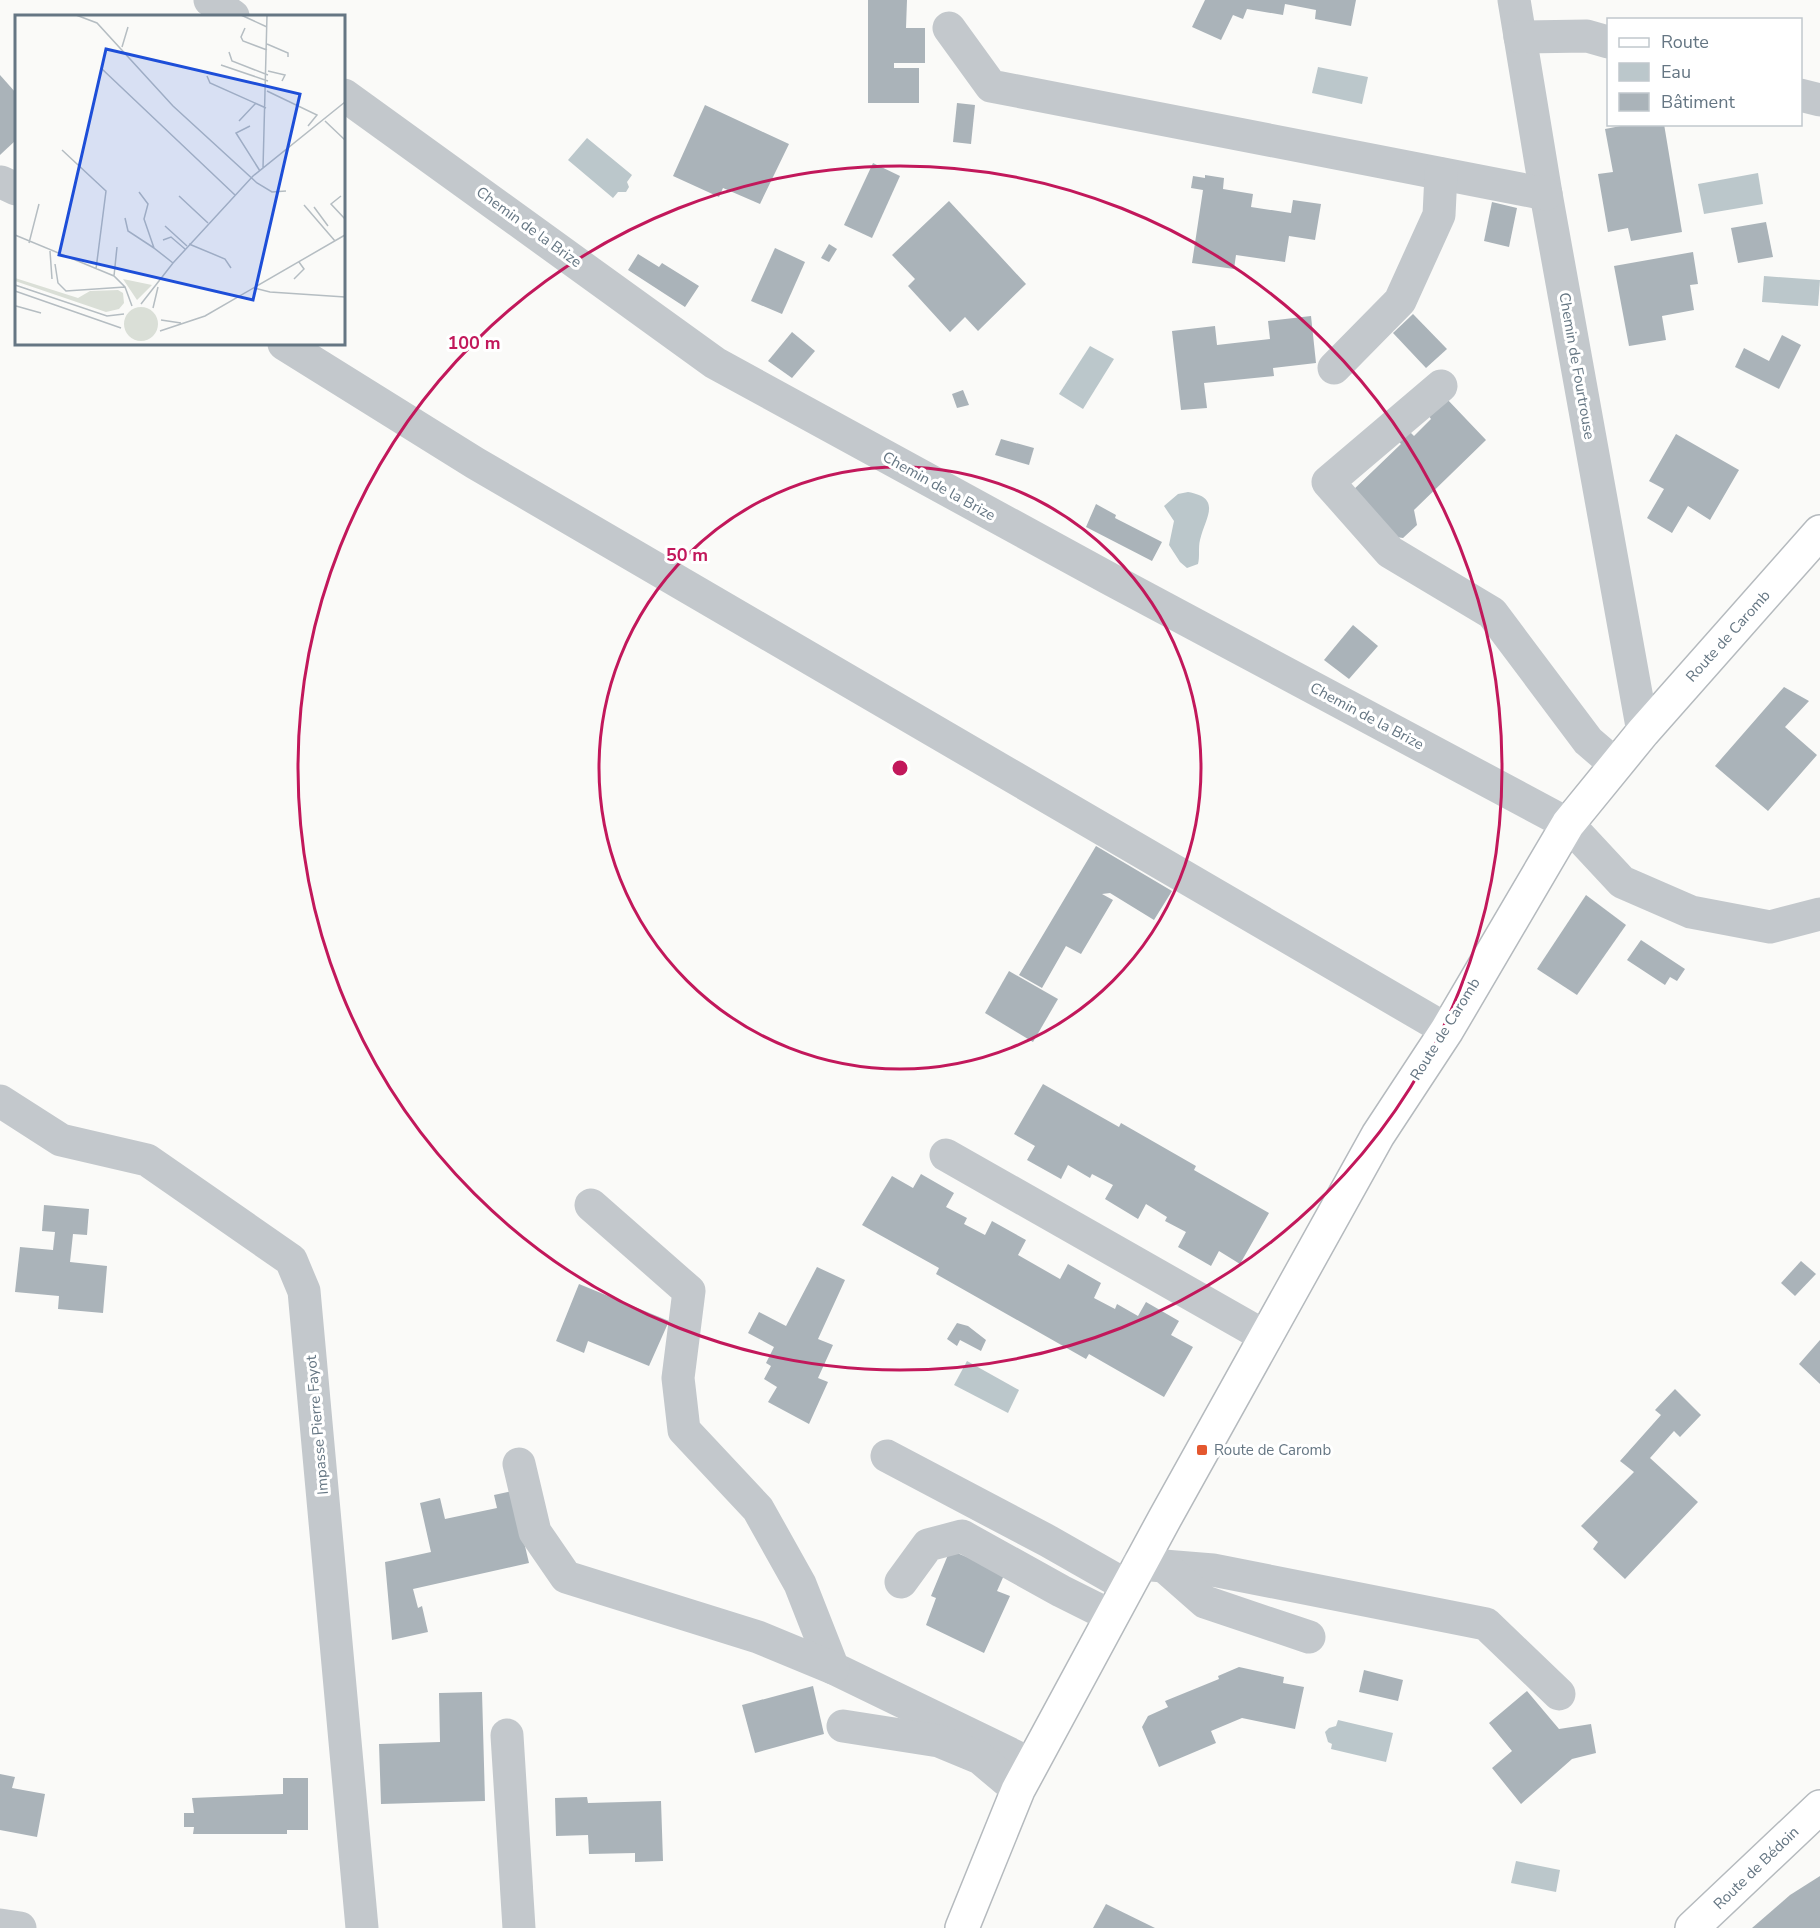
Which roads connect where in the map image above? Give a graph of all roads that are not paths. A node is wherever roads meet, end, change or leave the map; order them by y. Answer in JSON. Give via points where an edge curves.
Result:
{"nodes":[{"id":1,"x":210,"y":0,"type":"edge"},
{"id":2,"x":1514,"y":0,"type":"edge"},
{"id":3,"x":232,"y":15,"type":"edge"},
{"id":4,"x":949,"y":28,"type":"dead end"},
{"id":5,"x":1520,"y":37,"type":"junction"},
{"id":6,"x":1607,"y":42,"type":"edge"},
{"id":7,"x":1802,"y":95,"type":"edge"},
{"id":8,"x":345,"y":96,"type":"edge"},
{"id":9,"x":1820,"y":100,"type":"edge"},
{"id":10,"x":1441,"y":174,"type":"junction"},
{"id":11,"x":1546,"y":194,"type":"junction"},
{"id":12,"x":286,"y":345,"type":"edge"},
{"id":13,"x":1334,"y":368,"type":"dead end"},
{"id":14,"x":1441,"y":386,"type":"dead end"},
{"id":15,"x":1820,"y":532,"type":"edge"},
{"id":16,"x":1642,"y":732,"type":"junction"},
{"id":17,"x":1616,"y":765,"type":"junction"},
{"id":18,"x":1568,"y":824,"type":"junction"},
{"id":19,"x":1820,"y":914,"type":"edge"},
{"id":20,"x":1447,"y":1030,"type":"junction"},
{"id":21,"x":0,"y":1101,"type":"edge"},
{"id":22,"x":946,"y":1155,"type":"dead end"},
{"id":23,"x":591,"y":1205,"type":"dead end"},
{"id":24,"x":1266,"y":1337,"type":"junction"},
{"id":25,"x":887,"y":1456,"type":"dead end"},
{"id":26,"x":519,"y":1464,"type":"dead end"},
{"id":27,"x":1144,"y":1572,"type":"junction"},
{"id":28,"x":901,"y":1582,"type":"dead end"},
{"id":29,"x":1112,"y":1616,"type":"junction"},
{"id":30,"x":1309,"y":1637,"type":"dead end"},
{"id":31,"x":833,"y":1668,"type":"junction"},
{"id":32,"x":1559,"y":1695,"type":"dead end"},
{"id":33,"x":843,"y":1726,"type":"dead end"},
{"id":34,"x":507,"y":1735,"type":"dead end"},
{"id":35,"x":1025,"y":1777,"type":"junction"},
{"id":36,"x":1816,"y":1817,"type":"edge"},
{"id":37,"x":976,"y":1894,"type":"junction"},
{"id":38,"x":0,"y":1925,"type":"edge"},
{"id":39,"x":20,"y":1928,"type":"edge"},
{"id":40,"x":362,"y":1928,"type":"edge"},
{"id":41,"x":519,"y":1928,"type":"edge"},
{"id":42,"x":962,"y":1928,"type":"edge"},
{"id":43,"x":969,"y":1928,"type":"edge"},
{"id":44,"x":1692,"y":1928,"type":"edge"}],
"edges":[{"from":1,"to":3,"type":"street"},
{"from":2,"to":5,"type":"street","name":"Chemin de Fourtrouse"},
{"from":4,"to":10,"type":"street","via":[[991,86]]},
{"from":5,"to":6,"type":"street","via":[[1587,36]]},
{"from":5,"to":11,"type":"street","name":"Chemin de Fourtrouse"},
{"from":7,"to":9,"type":"street"},
{"from":8,"to":18,"type":"street","name":"Chemin de la Brize","via":[[715,363]]},
{"from":10,"to":11,"type":"street"},
{"from":10,"to":13,"type":"street","via":[[1439,215],[1400,301]]},
{"from":11,"to":16,"type":"street","name":"Chemin de Fourtrouse"},
{"from":12,"to":20,"type":"street","via":[[475,463]]},
{"from":14,"to":17,"type":"street","via":[[1328,482],[1390,552],[1492,613],[1588,741]]},
{"from":15,"to":16,"type":"main road","name":"Route de Caromb"},
{"from":16,"to":17,"type":"main road","name":"Route de Caromb"},
{"from":17,"to":18,"type":"main road","name":"Route de Caromb"},
{"from":18,"to":19,"type":"street","name":"Chemin de la Brize","via":[[1622,882],[1691,912],[1770,927]]},
{"from":18,"to":20,"type":"main road","name":"Route de Caromb"},
{"from":20,"to":24,"type":"main road","name":"Route de Caromb","via":[[1378,1135]]},
{"from":21,"to":40,"type":"street","name":"Impasse Pierre Fayot","via":[[62,1140],[147,1160],[291,1260],[304,1292]]},
{"from":22,"to":24,"type":"street"},
{"from":23,"to":31,"type":"street","via":[[689,1291],[678,1378],[684,1430],[758,1509],[800,1584]]},
{"from":24,"to":27,"type":"main road","name":"Route de Caromb"},
{"from":25,"to":27,"type":"street","via":[[1048,1541]]},
{"from":26,"to":31,"type":"street","via":[[535,1532],[566,1577],[758,1637]]},
{"from":27,"to":29,"type":"main road","name":"Route de Caromb"},
{"from":27,"to":30,"type":"street","via":[[1206,1602]]},
{"from":27,"to":32,"type":"street","via":[[1213,1570],[1486,1624]]},
{"from":28,"to":29,"type":"street","via":[[928,1545],[962,1536]]},
{"from":29,"to":35,"type":"main road","name":"Route de Caromb"},
{"from":31,"to":35,"type":"street"},
{"from":33,"to":35,"type":"street","via":[[939,1741]]},
{"from":34,"to":41,"type":"street"},
{"from":35,"to":37,"type":"main road","name":"Route de Caromb"},
{"from":36,"to":44,"type":"main road","name":"Route de Bédoin"},
{"from":37,"to":42,"type":"main road"},
{"from":37,"to":43,"type":"main road"},
{"from":38,"to":39,"type":"street"}]}
